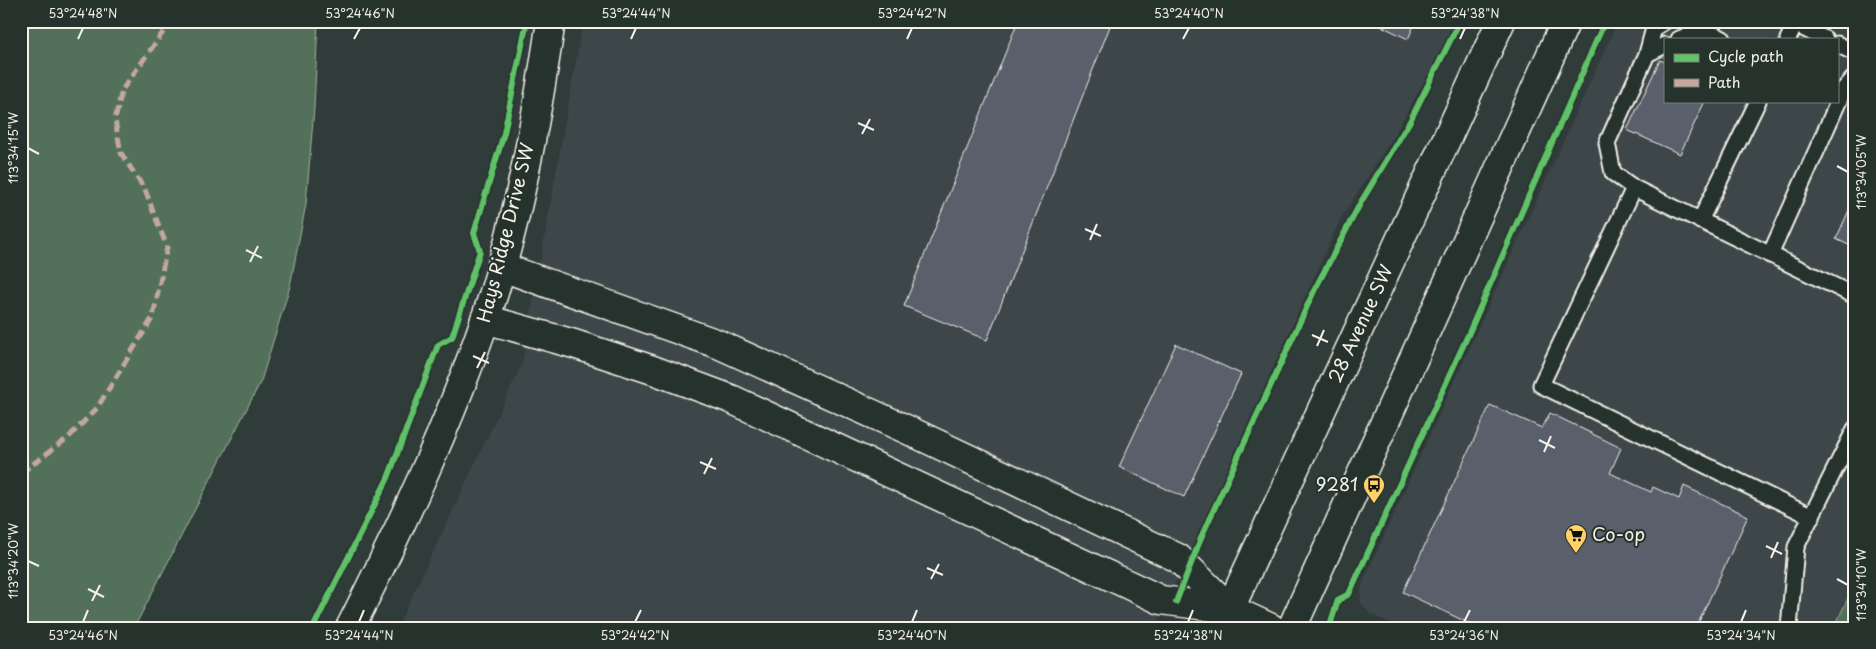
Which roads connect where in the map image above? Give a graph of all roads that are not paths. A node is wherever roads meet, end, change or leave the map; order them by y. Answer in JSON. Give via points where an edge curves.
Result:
{"nodes":[{"id":1,"x":551,"y":21,"type":"edge"},
{"id":2,"x":1502,"y":21,"type":"edge"},
{"id":3,"x":1566,"y":21,"type":"edge"},
{"id":4,"x":1665,"y":21,"type":"edge"},
{"id":5,"x":1700,"y":21,"type":"edge"},
{"id":6,"x":1796,"y":22,"type":"edge"},
{"id":7,"x":1717,"y":36,"type":"edge"},
{"id":8,"x":1682,"y":38,"type":"edge"},
{"id":9,"x":1788,"y":38,"type":"edge"},
{"id":10,"x":1823,"y":38,"type":"edge"},
{"id":11,"x":1838,"y":44,"type":"edge"},
{"id":12,"x":1664,"y":46,"type":"edge"},
{"id":13,"x":1855,"y":53,"type":"edge"},
{"id":14,"x":1647,"y":54,"type":"junction"},
{"id":15,"x":1855,"y":77,"type":"edge"},
{"id":16,"x":1758,"y":102,"type":"edge"},
{"id":17,"x":1634,"y":188,"type":"junction"},
{"id":18,"x":1700,"y":221,"type":"junction"},
{"id":19,"x":1770,"y":255,"type":"junction"},
{"id":20,"x":502,"y":267,"type":"junction"},
{"id":21,"x":1855,"y":296,"type":"edge"},
{"id":22,"x":486,"y":320,"type":"junction"},
{"id":23,"x":1855,"y":429,"type":"edge"},
{"id":24,"x":1812,"y":517,"type":"junction"},
{"id":25,"x":1226,"y":621,"type":"edge"},
{"id":26,"x":350,"y":628,"type":"edge"},
{"id":27,"x":1271,"y":628,"type":"edge"},
{"id":28,"x":1292,"y":628,"type":"edge"},
{"id":29,"x":1789,"y":628,"type":"edge"}],
"edges":[{"from":1,"to":20,"type":"street","name":"Hays Ridge Drive SW","via":[[540,96]]},
{"from":2,"to":25,"type":"street","name":"28 Avenue SW"},
{"from":3,"to":28,"type":"street"},
{"from":4,"to":14,"type":"lane","via":[[1654,28]]},
{"from":5,"to":7,"type":"lane"},
{"from":6,"to":9,"type":"lane"},
{"from":6,"to":10,"type":"lane"},
{"from":7,"to":8,"type":"lane","via":[[1692,34]]},
{"from":11,"to":13,"type":"lane"},
{"from":12,"to":14,"type":"lane"},
{"from":14,"to":17,"type":"lane","via":[[1607,143],[1613,173]]},
{"from":15,"to":19,"type":"lane","via":[[1844,89]]},
{"from":16,"to":18,"type":"lane"},
{"from":17,"to":18,"type":"lane"},
{"from":17,"to":24,"type":"lane","via":[[1541,385]]},
{"from":18,"to":19,"type":"lane"},
{"from":19,"to":21,"type":"lane"},
{"from":20,"to":22,"type":"street","name":"Hays Ridge Drive SW"},
{"from":20,"to":25,"type":"street","via":[[718,344],[1178,558]]},
{"from":22,"to":25,"type":"street","via":[[574,344],[731,399],[1161,600]]},
{"from":22,"to":26,"type":"street","name":"Hays Ridge Drive SW","via":[[407,509]]},
{"from":23,"to":24,"type":"lane"},
{"from":24,"to":29,"type":"lane","via":[[1796,546]]},
{"from":25,"to":27,"type":"street"}]}
